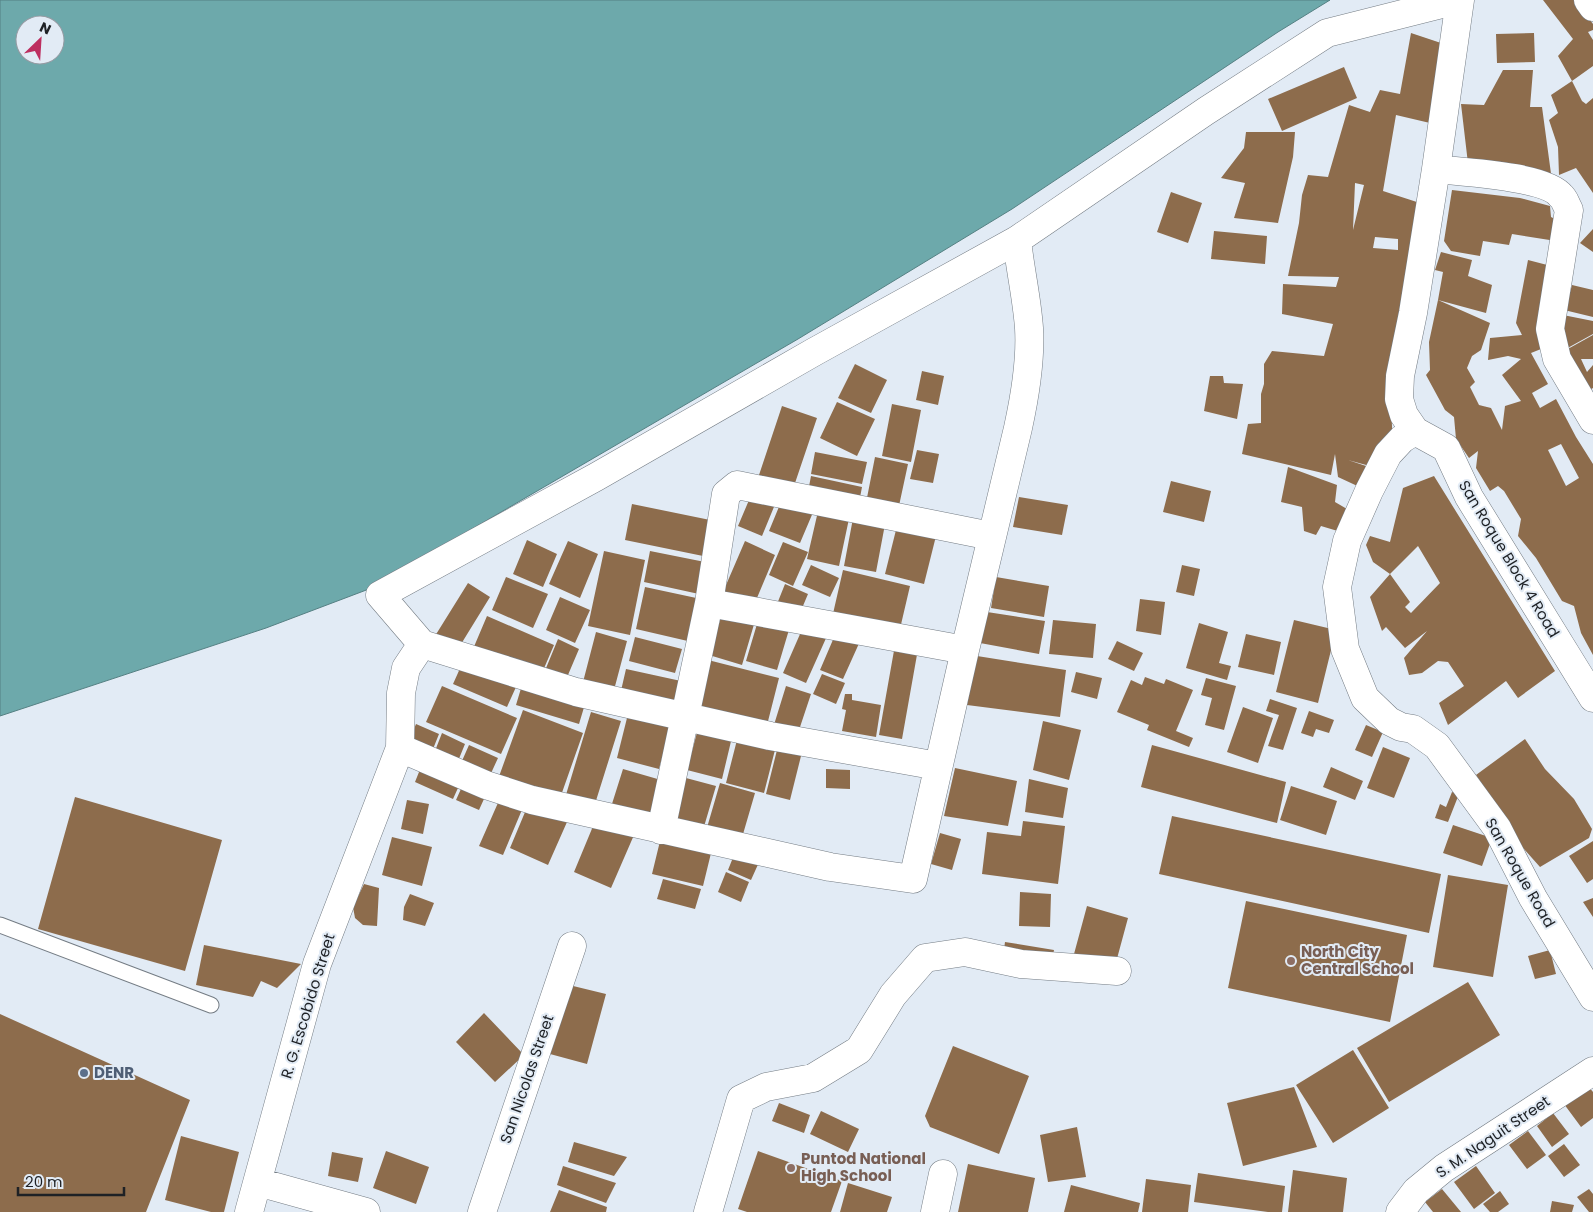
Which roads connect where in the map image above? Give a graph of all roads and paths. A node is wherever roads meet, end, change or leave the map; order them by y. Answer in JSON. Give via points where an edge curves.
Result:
{"nodes":[{"id":1,"x":1459,"y":0,"type":"edge"},
{"id":2,"x":1588,"y":0,"type":"edge"},
{"id":3,"x":1593,"y":7,"type":"edge"},
{"id":4,"x":1436,"y":169,"type":"junction"},
{"id":5,"x":1016,"y":240,"type":"junction"},
{"id":6,"x":1593,"y":420,"type":"edge"},
{"id":7,"x":1415,"y":431,"type":"junction"},
{"id":8,"x":991,"y":536,"type":"junction"},
{"id":9,"x":709,"y":603,"type":"junction"},
{"id":10,"x":422,"y":644,"type":"junction"},
{"id":11,"x":965,"y":650,"type":"junction"},
{"id":12,"x":1593,"y":698,"type":"edge"},
{"id":13,"x":685,"y":717,"type":"junction"},
{"id":14,"x":400,"y":748,"type":"junction"},
{"id":15,"x":938,"y":766,"type":"junction"},
{"id":16,"x":661,"y":830,"type":"junction"},
{"id":17,"x":0,"y":925,"type":"edge"},
{"id":18,"x":572,"y":946,"type":"dead end"},
{"id":19,"x":1117,"y":971,"type":"dead end"},
{"id":20,"x":1593,"y":997,"type":"edge"},
{"id":21,"x":211,"y":1005,"type":"dead end"},
{"id":22,"x":1593,"y":1071,"type":"edge"},
{"id":23,"x":943,"y":1174,"type":"dead end"},
{"id":24,"x":258,"y":1182,"type":"junction"},
{"id":25,"x":249,"y":1212,"type":"edge"},
{"id":26,"x":366,"y":1212,"type":"edge"},
{"id":27,"x":482,"y":1212,"type":"edge"},
{"id":28,"x":708,"y":1212,"type":"edge"},
{"id":29,"x":935,"y":1212,"type":"edge"},
{"id":30,"x":1400,"y":1212,"type":"edge"}],
"edges":[{"from":1,"to":4,"type":"street","name":"San Roque Block 4 Road"},
{"from":1,"to":5,"type":"street","via":[[1327,32]]},
{"from":2,"to":3,"type":"street"},
{"from":4,"to":6,"type":"street","via":[[1520,178],[1561,194],[1569,210],[1550,329],[1557,359]]},
{"from":4,"to":7,"type":"street","name":"San Roque Block 4 Road","via":[[1398,399]]},
{"from":5,"to":8,"type":"street","via":[[1028,328],[1028,362],[1019,423]]},
{"from":5,"to":10,"type":"street","via":[[380,596]]},
{"from":7,"to":12,"type":"street","name":"San Roque Block 4 Road","via":[[1446,448],[1469,497]]},
{"from":7,"to":20,"type":"street","name":"San Roque Road","via":[[1388,454],[1347,541],[1337,587],[1345,649],[1365,698],[1389,721],[1412,729],[1437,746],[1497,828],[1533,898]]},
{"from":8,"to":9,"type":"street","via":[[737,485],[726,494]]},
{"from":8,"to":11,"type":"street"},
{"from":9,"to":11,"type":"street"},
{"from":9,"to":13,"type":"street"},
{"from":10,"to":13,"type":"street","via":[[576,692]]},
{"from":10,"to":14,"type":"street","name":"R. G. Escobido Street","via":[[406,668],[401,693]]},
{"from":11,"to":15,"type":"street"},
{"from":13,"to":15,"type":"street","via":[[831,748]]},
{"from":13,"to":16,"type":"street"},
{"from":14,"to":16,"type":"street","via":[[510,794]]},
{"from":14,"to":24,"type":"street","name":"R. G. Escobido Street","via":[[317,964]]},
{"from":15,"to":16,"type":"street","via":[[913,879],[830,866]]},
{"from":17,"to":21,"type":"lane"},
{"from":18,"to":27,"type":"street","name":"San Nicolas Street"},
{"from":19,"to":28,"type":"street","via":[[1021,964],[965,952],[925,958],[893,995],[859,1050],[813,1078],[766,1087],[741,1099]]},
{"from":22,"to":30,"type":"street","name":"S. M. Naguit Street","via":[[1444,1168],[1416,1192]]},
{"from":23,"to":29,"type":"street"},
{"from":24,"to":25,"type":"street","name":"R. G. Escobido Street"},
{"from":24,"to":26,"type":"street"}]}
